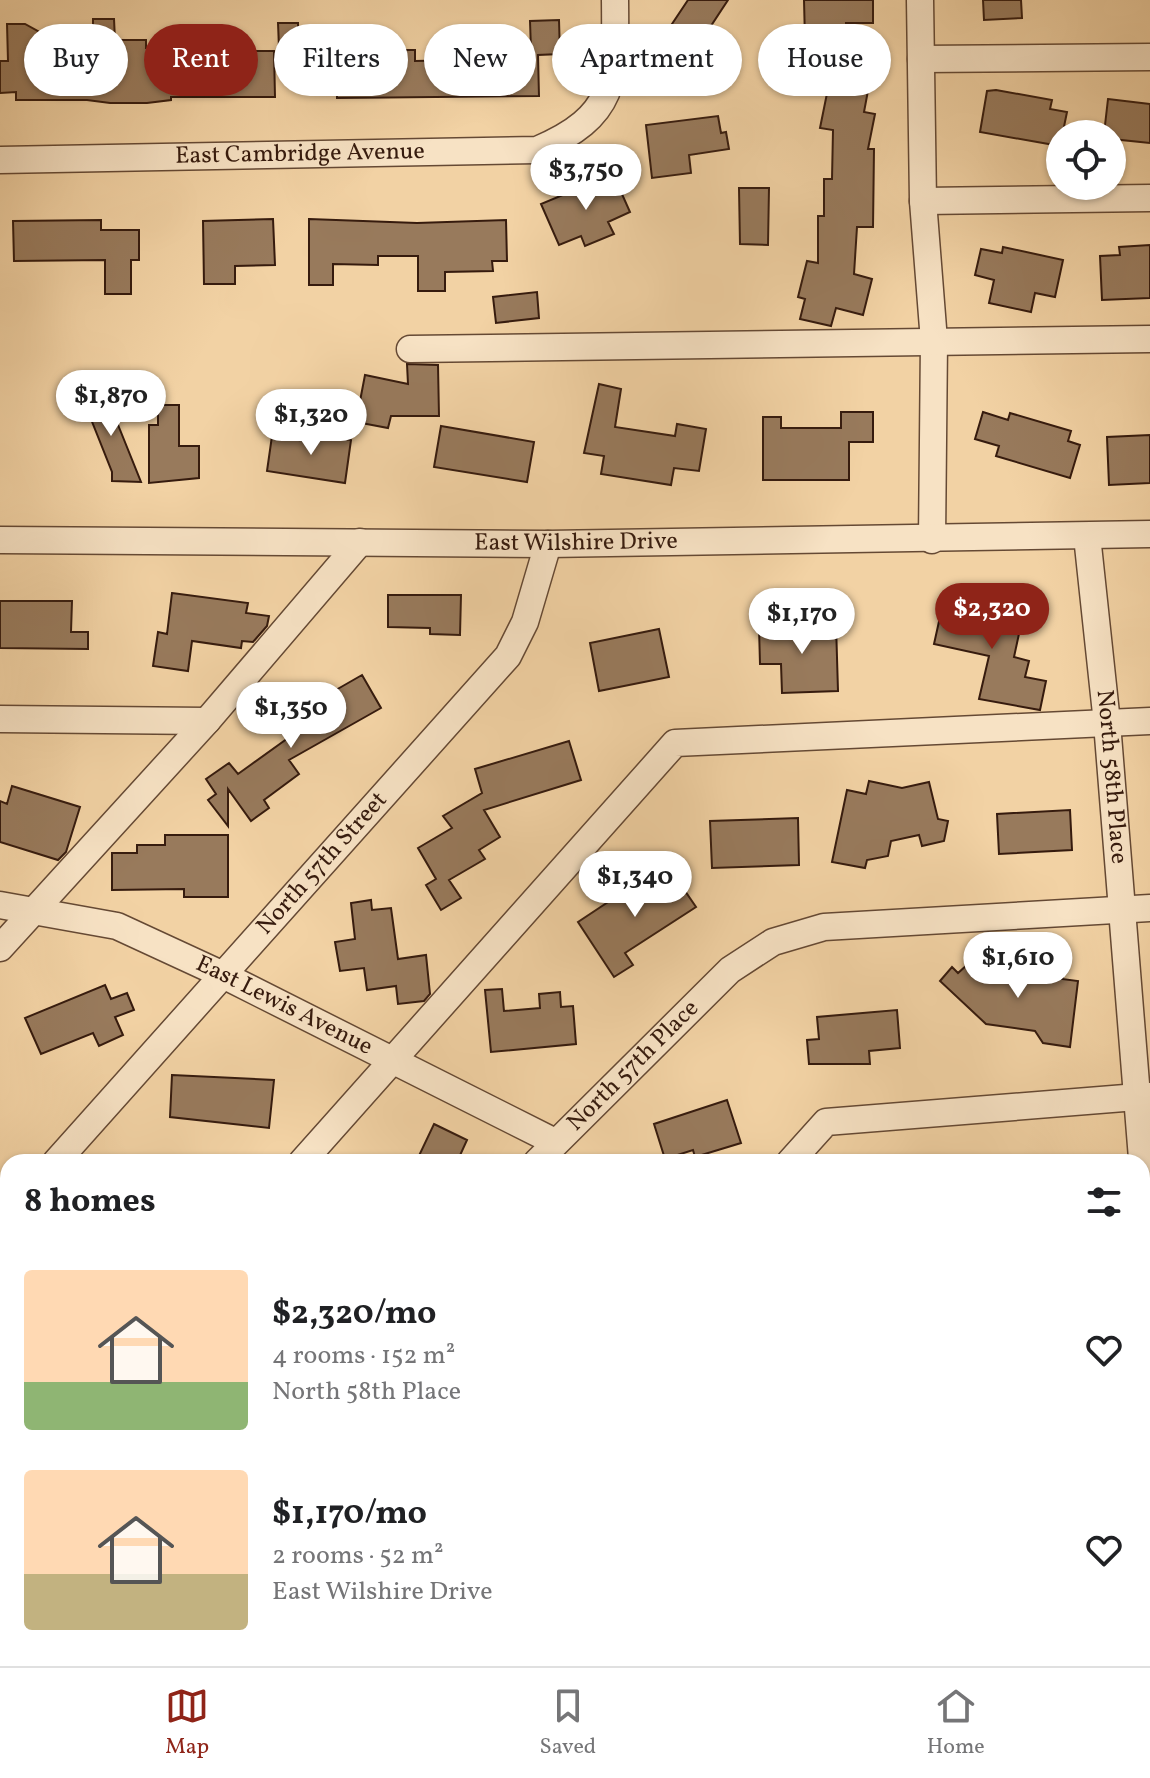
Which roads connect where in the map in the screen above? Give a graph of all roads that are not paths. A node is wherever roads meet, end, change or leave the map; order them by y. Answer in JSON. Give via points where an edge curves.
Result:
{"nodes":[{"id":1,"x":615,"y":0,"type":"edge"},
{"id":2,"x":920,"y":0,"type":"edge"},
{"id":3,"x":1150,"y":57,"type":"edge"},
{"id":4,"x":921,"y":59,"type":"junction"},
{"id":5,"x":0,"y":160,"type":"edge"},
{"id":6,"x":1150,"y":198,"type":"edge"},
{"id":7,"x":923,"y":201,"type":"junction"},
{"id":8,"x":1150,"y":339,"type":"edge"},
{"id":9,"x":934,"y":341,"type":"junction"},
{"id":10,"x":410,"y":349,"type":"dead end"},
{"id":11,"x":1150,"y":534,"type":"edge"},
{"id":12,"x":1087,"y":536,"type":"junction"},
{"id":13,"x":0,"y":540,"type":"edge"},
{"id":14,"x":932,"y":540,"type":"junction"},
{"id":15,"x":360,"y":542,"type":"junction"},
{"id":16,"x":548,"y":544,"type":"junction"},
{"id":17,"x":0,"y":719,"type":"edge"},
{"id":18,"x":207,"y":721,"type":"junction"},
{"id":19,"x":1150,"y":721,"type":"edge"},
{"id":20,"x":1107,"y":723,"type":"junction"},
{"id":21,"x":0,"y":905,"type":"edge"},
{"id":22,"x":1150,"y":908,"type":"edge"},
{"id":23,"x":35,"y":909,"type":"junction"},
{"id":24,"x":1122,"y":909,"type":"junction"},
{"id":25,"x":0,"y":948,"type":"edge"},
{"id":26,"x":221,"y":974,"type":"junction"},
{"id":27,"x":392,"y":1060,"type":"junction"},
{"id":28,"x":1144,"y":1096,"type":"edge"},
{"id":29,"x":555,"y":1142,"type":"junction"},
{"id":30,"x":63,"y":1154,"type":"edge"},
{"id":31,"x":309,"y":1154,"type":"edge"},
{"id":32,"x":544,"y":1154,"type":"edge"},
{"id":33,"x":797,"y":1154,"type":"edge"},
{"id":34,"x":1146,"y":1154,"type":"edge"}],
"edges":[{"from":1,"to":5,"type":"street","name":"East Cambridge Avenue","via":[[612,78],[592,118],[571,136],[537,150]]},
{"from":2,"to":4,"type":"street"},
{"from":3,"to":4,"type":"street"},
{"from":4,"to":7,"type":"street"},
{"from":6,"to":7,"type":"street"},
{"from":7,"to":9,"type":"street"},
{"from":8,"to":9,"type":"street"},
{"from":9,"to":10,"type":"street"},
{"from":9,"to":14,"type":"street"},
{"from":11,"to":12,"type":"street","name":"East Wilshire Drive"},
{"from":12,"to":14,"type":"street","name":"East Wilshire Drive"},
{"from":12,"to":20,"type":"street","name":"North 58th Place"},
{"from":13,"to":15,"type":"street","name":"East Wilshire Drive"},
{"from":14,"to":16,"type":"street","name":"East Wilshire Drive"},
{"from":15,"to":16,"type":"street","name":"East Wilshire Drive"},
{"from":15,"to":18,"type":"street"},
{"from":16,"to":26,"type":"street","name":"North 57th Street","via":[[525,622],[508,656]]},
{"from":17,"to":18,"type":"street"},
{"from":18,"to":23,"type":"street"},
{"from":19,"to":20,"type":"street"},
{"from":20,"to":24,"type":"street","name":"North 58th Place"},
{"from":20,"to":27,"type":"street","via":[[675,743]]},
{"from":21,"to":23,"type":"street","name":"East Lewis Avenue"},
{"from":22,"to":24,"type":"street"},
{"from":23,"to":25,"type":"street"},
{"from":23,"to":26,"type":"street","name":"East Lewis Avenue","via":[[117,926]]},
{"from":24,"to":28,"type":"street","name":"North 58th Place"},
{"from":24,"to":29,"type":"street","name":"North 57th Place","via":[[824,927],[773,942],[730,970]]},
{"from":26,"to":27,"type":"street","name":"East Lewis Avenue"},
{"from":26,"to":30,"type":"street","name":"North 57th Street"},
{"from":27,"to":29,"type":"street","name":"East Lewis Avenue"},
{"from":27,"to":31,"type":"street"},
{"from":28,"to":33,"type":"street","via":[[826,1122]]},
{"from":28,"to":34,"type":"street","name":"North 58th Place"},
{"from":29,"to":32,"type":"street","name":"North 57th Place"}]}
